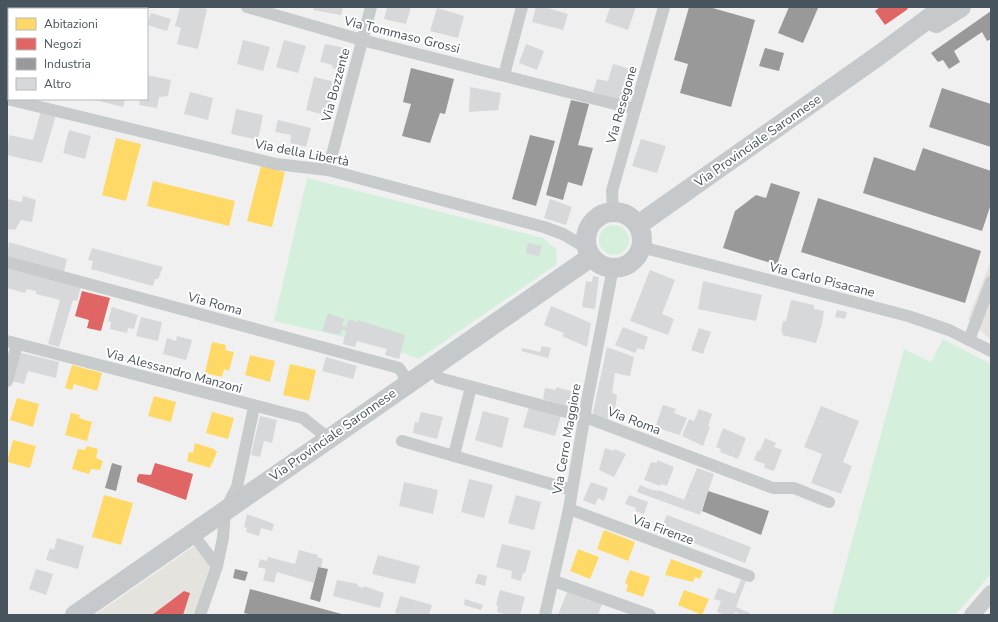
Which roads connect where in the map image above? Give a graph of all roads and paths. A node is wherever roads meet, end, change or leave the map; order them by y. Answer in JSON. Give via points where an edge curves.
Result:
{"nodes":[{"id":1,"x":248,"y":7,"type":"edge"},
{"id":2,"x":371,"y":7,"type":"edge"},
{"id":3,"x":522,"y":7,"type":"edge"},
{"id":4,"x":664,"y":7,"type":"edge"},
{"id":5,"x":944,"y":7,"type":"edge"},
{"id":6,"x":962,"y":7,"type":"edge"},
{"id":7,"x":362,"y":40,"type":"junction"},
{"id":8,"x":878,"y":56,"type":"junction"},
{"id":9,"x":504,"y":75,"type":"junction"},
{"id":10,"x":11,"y":100,"type":"edge"},
{"id":11,"x":635,"y":109,"type":"junction"},
{"id":12,"x":328,"y":170,"type":"junction"},
{"id":13,"x":613,"y":212,"type":"junction"},
{"id":14,"x":638,"y":226,"type":"junction"},
{"id":15,"x":641,"y":247,"type":"junction"},
{"id":16,"x":589,"y":252,"type":"junction"},
{"id":17,"x":7,"y":262,"type":"edge"},
{"id":18,"x":613,"y":268,"type":"junction"},
{"id":19,"x":991,"y":282,"type":"edge"},
{"id":20,"x":969,"y":340,"type":"junction"},
{"id":21,"x":12,"y":343,"type":"edge"},
{"id":22,"x":991,"y":352,"type":"edge"},
{"id":23,"x":431,"y":368,"type":"junction"},
{"id":24,"x":7,"y":381,"type":"edge"},
{"id":25,"x":409,"y":383,"type":"junction"},
{"id":26,"x":471,"y":387,"type":"junction"},
{"id":27,"x":254,"y":407,"type":"junction"},
{"id":28,"x":585,"y":417,"type":"junction"},
{"id":29,"x":328,"y":438,"type":"junction"},
{"id":30,"x":402,"y":441,"type":"dead end"},
{"id":31,"x":454,"y":456,"type":"junction"},
{"id":32,"x":572,"y":490,"type":"junction"},
{"id":33,"x":829,"y":502,"type":"dead end"},
{"id":34,"x":225,"y":510,"type":"junction"},
{"id":35,"x":569,"y":510,"type":"junction"},
{"id":36,"x":192,"y":533,"type":"junction"},
{"id":37,"x":217,"y":566,"type":"junction"},
{"id":38,"x":749,"y":576,"type":"dead end"},
{"id":39,"x":554,"y":581,"type":"junction"},
{"id":40,"x":991,"y":593,"type":"edge"},
{"id":41,"x":204,"y":614,"type":"edge"},
{"id":42,"x":75,"y":615,"type":"edge"},
{"id":43,"x":545,"y":615,"type":"edge"},
{"id":44,"x":650,"y":615,"type":"edge"},
{"id":45,"x":972,"y":615,"type":"edge"}],
"edges":[{"from":1,"to":7,"type":"street","name":"Via Tommaso Grossi"},
{"from":2,"to":7,"type":"street","name":"Via Bozzente"},
{"from":3,"to":9,"type":"street"},
{"from":4,"to":11,"type":"street","name":"Via Resegone"},
{"from":5,"to":8,"type":"main road","name":"Via Provinciale Saronnese"},
{"from":6,"to":8,"type":"main road","name":"Via Provinciale Saronnese"},
{"from":7,"to":9,"type":"street","name":"Via Tommaso Grossi"},
{"from":7,"to":12,"type":"street","name":"Via Bozzente"},
{"from":8,"to":14,"type":"main road","name":"Via Provinciale Saronnese"},
{"from":9,"to":11,"type":"street","name":"Via Tommaso Grossi"},
{"from":10,"to":12,"type":"street","name":"Via della Libertà","via":[[276,164]]},
{"from":11,"to":13,"type":"street","name":"Via Resegone","via":[[612,191]]},
{"from":12,"to":16,"type":"street","name":"Via della Libertà","via":[[544,227],[563,234]]},
{"from":13,"to":14,"type":"main road","via":[[628,215]]},
{"from":13,"to":16,"type":"main road","via":[[601,215],[591,223],[586,235]]},
{"from":14,"to":15,"type":"main road","via":[[642,236]]},
{"from":15,"to":18,"type":"main road","via":[[631,262]]},
{"from":15,"to":20,"type":"street","name":"Via Carlo Pisacane","via":[[908,316]]},
{"from":16,"to":18,"type":"main road","via":[[601,265]]},
{"from":16,"to":23,"type":"main road","name":"Via Provinciale Saronnese"},
{"from":17,"to":25,"type":"street","name":"Via Roma","via":[[399,368]]},
{"from":18,"to":28,"type":"street","name":"Via Cerro Maggiore"},
{"from":19,"to":20,"type":"street"},
{"from":20,"to":22,"type":"street","name":"Via Carlo Pisacane"},
{"from":21,"to":24,"type":"street"},
{"from":21,"to":27,"type":"street","name":"Via Alessandro Manzoni"},
{"from":23,"to":25,"type":"main road","name":"Via Provinciale Saronnese"},
{"from":23,"to":26,"type":"street","name":"Via Roma","via":[[439,378]]},
{"from":25,"to":29,"type":"main road","name":"Via Provinciale Saronnese"},
{"from":26,"to":28,"type":"street","name":"Via Roma"},
{"from":26,"to":31,"type":"street"},
{"from":27,"to":29,"type":"street","name":"Via Alessandro Manzoni","via":[[303,418]]},
{"from":27,"to":34,"type":"street","via":[[237,487]]},
{"from":28,"to":32,"type":"street","name":"Via Cerro Maggiore"},
{"from":28,"to":33,"type":"street","name":"Via Roma","via":[[773,488],[794,488]]},
{"from":29,"to":34,"type":"main road","name":"Via Provinciale Saronnese"},
{"from":30,"to":31,"type":"street"},
{"from":31,"to":32,"type":"street"},
{"from":32,"to":35,"type":"street","name":"Via Cerro Maggiore"},
{"from":34,"to":36,"type":"main road","name":"Via Provinciale Saronnese"},
{"from":34,"to":37,"type":"street"},
{"from":35,"to":38,"type":"street","name":"Via Firenze"},
{"from":35,"to":39,"type":"street","name":"Via Cerro Maggiore"},
{"from":36,"to":37,"type":"street"},
{"from":36,"to":42,"type":"main road","name":"Via Provinciale Saronnese"},
{"from":37,"to":41,"type":"street"},
{"from":39,"to":43,"type":"street","name":"Via Cerro Maggiore"},
{"from":39,"to":44,"type":"street"},
{"from":40,"to":45,"type":"street"}]}
